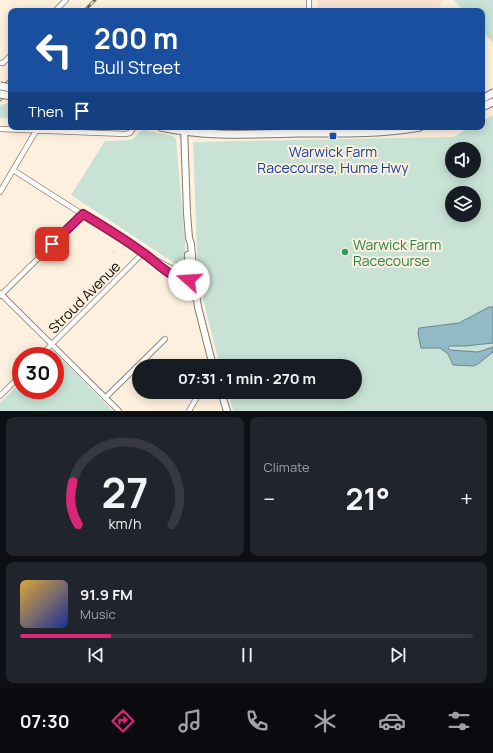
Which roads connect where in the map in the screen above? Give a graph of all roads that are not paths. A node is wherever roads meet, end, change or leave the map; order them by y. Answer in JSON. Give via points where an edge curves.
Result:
{"nodes":[{"id":1,"x":66,"y":0,"type":"edge"},
{"id":2,"x":58,"y":8,"type":"edge"},
{"id":3,"x":8,"y":58,"type":"edge"},
{"id":4,"x":0,"y":63,"type":"edge"},
{"id":5,"x":18,"y":130,"type":"edge"},
{"id":6,"x":132,"y":130,"type":"edge"},
{"id":7,"x":184,"y":130,"type":"edge"},
{"id":8,"x":192,"y":130,"type":"edge"},
{"id":9,"x":310,"y":130,"type":"edge"},
{"id":10,"x":402,"y":130,"type":"edge"},
{"id":11,"x":36,"y":131,"type":"junction"},
{"id":12,"x":13,"y":170,"type":"junction"},
{"id":13,"x":0,"y":192,"type":"edge"},
{"id":14,"x":83,"y":214,"type":"junction"},
{"id":15,"x":143,"y":252,"type":"junction"},
{"id":16,"x":191,"y":272,"type":"junction"},
{"id":17,"x":192,"y":280,"type":"junction"},
{"id":18,"x":1,"y":295,"type":"edge"},
{"id":19,"x":165,"y":339,"type":"dead end"},
{"id":20,"x":52,"y":345,"type":"junction"},
{"id":21,"x":211,"y":359,"type":"edge"},
{"id":22,"x":12,"y":384,"type":"edge"},
{"id":23,"x":0,"y":396,"type":"edge"},
{"id":24,"x":105,"y":398,"type":"junction"},
{"id":25,"x":196,"y":399,"type":"edge"},
{"id":26,"x":223,"y":399,"type":"edge"},
{"id":27,"x":119,"y":411,"type":"edge"},
{"id":28,"x":189,"y":411,"type":"edge"},
{"id":29,"x":227,"y":411,"type":"edge"}],
"edges":[{"from":1,"to":2,"type":"street"},
{"from":3,"to":4,"type":"street"},
{"from":5,"to":11,"type":"street"},
{"from":6,"to":11,"type":"street","via":[[125,134]]},
{"from":7,"to":16,"type":"main road"},
{"from":8,"to":9,"type":"highway","via":[[225,134]]},
{"from":9,"to":10,"type":"highway"},
{"from":11,"to":12,"type":"street"},
{"from":12,"to":13,"type":"street"},
{"from":12,"to":14,"type":"street"},
{"from":14,"to":15,"type":"street"},
{"from":14,"to":18,"type":"street"},
{"from":15,"to":16,"type":"street","via":[[178,272]]},
{"from":15,"to":17,"type":"street","via":[[179,278]]},
{"from":15,"to":20,"type":"street","name":"Stroud Avenue"},
{"from":16,"to":17,"type":"main road"},
{"from":17,"to":21,"type":"main road"},
{"from":18,"to":20,"type":"street"},
{"from":19,"to":24,"type":"street"},
{"from":20,"to":24,"type":"street"},
{"from":22,"to":23,"type":"street"},
{"from":24,"to":27,"type":"street"},
{"from":25,"to":28,"type":"street"},
{"from":26,"to":29,"type":"main road"}]}
